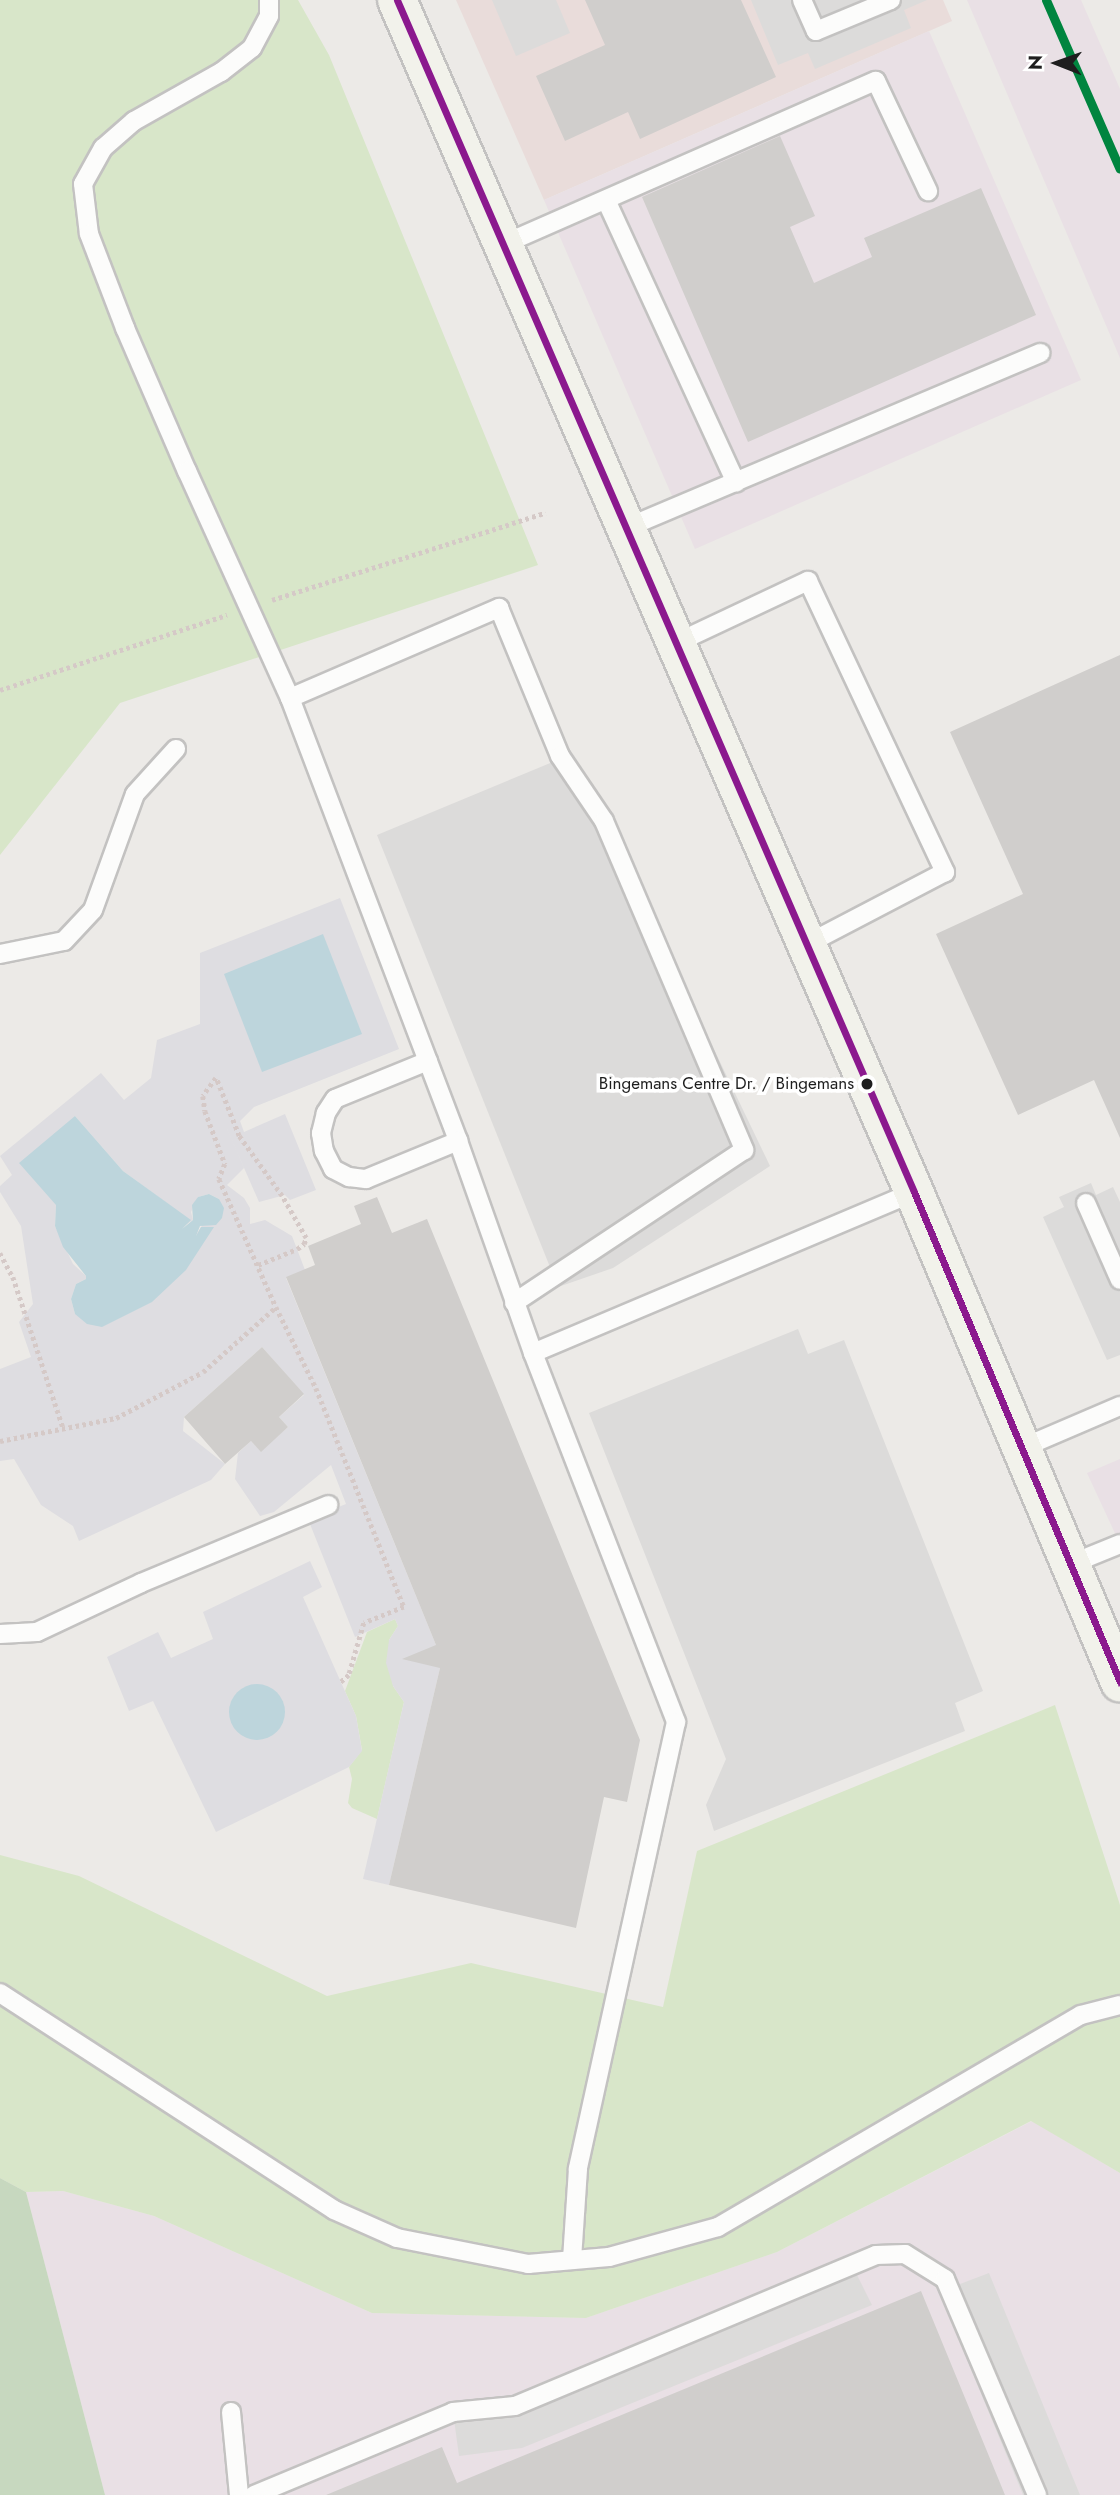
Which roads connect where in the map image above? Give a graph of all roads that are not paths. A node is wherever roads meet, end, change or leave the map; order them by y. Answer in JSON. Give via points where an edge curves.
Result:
{"nodes":[{"id":1,"x":269,"y":0,"type":"edge"},
{"id":2,"x":397,"y":0,"type":"edge"},
{"id":3,"x":802,"y":0,"type":"edge"},
{"id":4,"x":891,"y":0,"type":"edge"},
{"id":5,"x":928,"y":191,"type":"dead end"},
{"id":6,"x":606,"y":200,"type":"junction"},
{"id":7,"x":503,"y":244,"type":"junction"},
{"id":8,"x":1041,"y":353,"type":"dead end"},
{"id":9,"x":736,"y":482,"type":"junction"},
{"id":10,"x":626,"y":528,"type":"junction"},
{"id":11,"x":676,"y":643,"type":"junction"},
{"id":12,"x":290,"y":698,"type":"junction"},
{"id":13,"x":176,"y":749,"type":"dead end"},
{"id":14,"x":807,"y":944,"type":"junction"},
{"id":15,"x":0,"y":954,"type":"edge"},
{"id":16,"x":428,"y":1061,"type":"junction"},
{"id":17,"x":458,"y":1141,"type":"junction"},
{"id":18,"x":914,"y":1192,"type":"junction"},
{"id":19,"x":1086,"y":1203,"type":"dead end"},
{"id":20,"x":1120,"y":1280,"type":"edge"},
{"id":21,"x":514,"y":1303,"type":"junction"},
{"id":22,"x":533,"y":1353,"type":"junction"},
{"id":23,"x":1120,"y":1406,"type":"edge"},
{"id":24,"x":1021,"y":1448,"type":"junction"},
{"id":25,"x":328,"y":1505,"type":"dead end"},
{"id":26,"x":1120,"y":1544,"type":"edge"},
{"id":27,"x":1071,"y":1564,"type":"junction"},
{"id":28,"x":0,"y":1634,"type":"edge"},
{"id":29,"x":1120,"y":1682,"type":"edge"},
{"id":30,"x":0,"y":1993,"type":"edge"},
{"id":31,"x":1120,"y":2005,"type":"edge"},
{"id":32,"x":572,"y":2260,"type":"junction"},
{"id":33,"x":231,"y":2412,"type":"dead end"},
{"id":34,"x":239,"y":2495,"type":"edge"},
{"id":35,"x":254,"y":2495,"type":"edge"},
{"id":36,"x":1037,"y":2495,"type":"edge"}],
"edges":[{"from":1,"to":12,"type":"lane","via":[[269,16],[252,48],[221,72],[134,121],[103,148],[83,184],[89,234],[125,328]]},
{"from":2,"to":7,"type":"main road"},
{"from":3,"to":4,"type":"lane","via":[[816,31]]},
{"from":5,"to":6,"type":"lane","via":[[876,81]]},
{"from":6,"to":7,"type":"lane"},
{"from":6,"to":9,"type":"lane"},
{"from":7,"to":10,"type":"main road"},
{"from":8,"to":9,"type":"lane"},
{"from":9,"to":10,"type":"lane"},
{"from":10,"to":11,"type":"main road"},
{"from":11,"to":14,"type":"main road"},
{"from":11,"to":14,"type":"lane","via":[[808,581],[945,872]]},
{"from":12,"to":16,"type":"lane"},
{"from":12,"to":21,"type":"lane","via":[[499,608],[560,756],[604,821],[744,1150]]},
{"from":13,"to":15,"type":"lane","via":[[135,794],[93,910],[64,941]]},
{"from":14,"to":18,"type":"main road"},
{"from":16,"to":17,"type":"lane"},
{"from":16,"to":17,"type":"lane","via":[[335,1099],[321,1133],[324,1152],[333,1169],[366,1179]]},
{"from":17,"to":21,"type":"lane"},
{"from":18,"to":22,"type":"lane"},
{"from":18,"to":24,"type":"main road"},
{"from":19,"to":20,"type":"lane"},
{"from":21,"to":22,"type":"lane"},
{"from":22,"to":32,"type":"lane","via":[[676,1722],[578,2169]]},
{"from":23,"to":24,"type":"lane"},
{"from":24,"to":27,"type":"main road"},
{"from":25,"to":28,"type":"lane","via":[[37,1632]]},
{"from":26,"to":27,"type":"lane"},
{"from":27,"to":29,"type":"main road"},
{"from":30,"to":32,"type":"lane","via":[[334,2210],[397,2238],[528,2263]]},
{"from":31,"to":32,"type":"lane","via":[[1081,2015],[718,2227],[609,2257]]},
{"from":33,"to":34,"type":"lane"},
{"from":35,"to":36,"type":"lane","via":[[453,2412],[515,2406],[876,2255],[905,2253],[944,2279]]}]}
